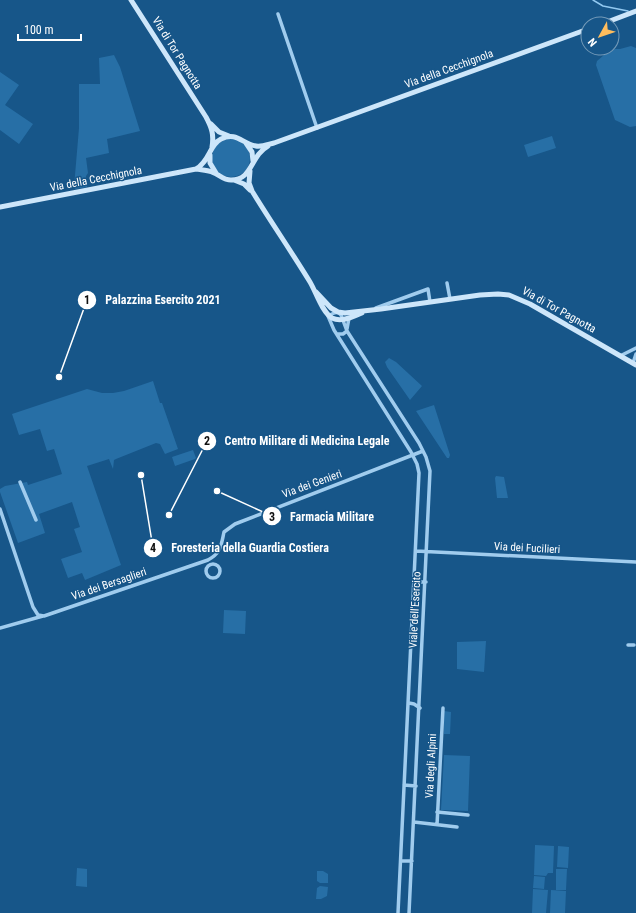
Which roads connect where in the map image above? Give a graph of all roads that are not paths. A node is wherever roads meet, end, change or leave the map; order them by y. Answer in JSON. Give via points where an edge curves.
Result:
{"nodes":[{"id":1,"x":131,"y":0,"type":"edge"},
{"id":2,"x":636,"y":11,"type":"edge"},
{"id":3,"x":278,"y":14,"type":"dead end"},
{"id":4,"x":620,"y":17,"type":"edge"},
{"id":5,"x":580,"y":32,"type":"edge"},
{"id":6,"x":206,"y":117,"type":"junction"},
{"id":7,"x":317,"y":128,"type":"junction"},
{"id":8,"x":230,"y":136,"type":"junction"},
{"id":9,"x":246,"y":142,"type":"junction"},
{"id":10,"x":274,"y":143,"type":"junction"},
{"id":11,"x":212,"y":148,"type":"junction"},
{"id":12,"x":210,"y":155,"type":"junction"},
{"id":13,"x":253,"y":162,"type":"junction"},
{"id":14,"x":196,"y":169,"type":"junction"},
{"id":15,"x":250,"y":170,"type":"junction"},
{"id":16,"x":216,"y":174,"type":"junction"},
{"id":17,"x":234,"y":180,"type":"junction"},
{"id":18,"x":252,"y":192,"type":"junction"},
{"id":19,"x":0,"y":207,"type":"edge"},
{"id":20,"x":447,"y":283,"type":"dead end"},
{"id":21,"x":316,"y":292,"type":"junction"},
{"id":22,"x":450,"y":299,"type":"junction"},
{"id":23,"x":430,"y":302,"type":"junction"},
{"id":24,"x":371,"y":310,"type":"junction"},
{"id":25,"x":338,"y":312,"type":"junction"},
{"id":26,"x":329,"y":315,"type":"junction"},
{"id":27,"x":349,"y":318,"type":"junction"},
{"id":28,"x":343,"y":319,"type":"junction"},
{"id":29,"x":347,"y":331,"type":"junction"},
{"id":30,"x":337,"y":334,"type":"junction"},
{"id":31,"x":636,"y":348,"type":"edge"},
{"id":32,"x":636,"y":354,"type":"edge"},
{"id":33,"x":620,"y":356,"type":"junction"},
{"id":34,"x":634,"y":364,"type":"edge"},
{"id":35,"x":424,"y":451,"type":"junction"},
{"id":36,"x":413,"y":456,"type":"junction"},
{"id":37,"x":20,"y":482,"type":"dead end"},
{"id":38,"x":0,"y":509,"type":"edge"},
{"id":39,"x":36,"y":520,"type":"dead end"},
{"id":40,"x":221,"y":548,"type":"joint"},
{"id":41,"x":416,"y":551,"type":"junction"},
{"id":42,"x":427,"y":552,"type":"junction"},
{"id":43,"x":636,"y":562,"type":"edge"},
{"id":44,"x":414,"y":582,"type":"junction"},
{"id":45,"x":426,"y":582,"type":"junction"},
{"id":46,"x":44,"y":616,"type":"junction"},
{"id":47,"x":0,"y":628,"type":"edge"},
{"id":48,"x":628,"y":645,"type":"dead end"},
{"id":49,"x":634,"y":646,"type":"dead end"},
{"id":50,"x":408,"y":703,"type":"junction"},
{"id":51,"x":420,"y":708,"type":"junction"},
{"id":52,"x":443,"y":708,"type":"dead end"},
{"id":53,"x":404,"y":785,"type":"junction"},
{"id":54,"x":416,"y":786,"type":"junction"},
{"id":55,"x":437,"y":812,"type":"junction"},
{"id":56,"x":468,"y":814,"type":"dead end"},
{"id":57,"x":414,"y":822,"type":"junction"},
{"id":58,"x":437,"y":825,"type":"junction"},
{"id":59,"x":457,"y":827,"type":"dead end"},
{"id":60,"x":401,"y":861,"type":"junction"},
{"id":61,"x":412,"y":861,"type":"junction"},
{"id":62,"x":398,"y":913,"type":"edge"},
{"id":63,"x":410,"y":913,"type":"edge"}],
"edges":[{"from":1,"to":6,"type":"street","name":"Via di Tor Pagnotta"},
{"from":2,"to":4,"type":"street"},
{"from":3,"to":7,"type":"street"},
{"from":5,"to":7,"type":"street","name":"Via della Cecchignola"},
{"from":6,"to":8,"type":"street","name":"Via di Tor Pagnotta","via":[[217,131]]},
{"from":6,"to":11,"type":"street","name":"Via di Tor Pagnotta","via":[[213,133]]},
{"from":7,"to":10,"type":"street","name":"Via della Cecchignola"},
{"from":8,"to":9,"type":"street","name":"Via della Cecchignola"},
{"from":8,"to":11,"type":"street","via":[[221,139]]},
{"from":9,"to":10,"type":"street","name":"Via della Cecchignola","via":[[257,146]]},
{"from":9,"to":13,"type":"street","via":[[252,152]]},
{"from":10,"to":13,"type":"street","name":"Via della Cecchignola","via":[[261,151]]},
{"from":11,"to":12,"type":"street"},
{"from":12,"to":14,"type":"street","via":[[203,165]]},
{"from":12,"to":16,"type":"street","via":[[210,163]]},
{"from":13,"to":15,"type":"street","name":"Via della Cecchignola"},
{"from":14,"to":16,"type":"street","name":"Via della Cecchignola"},
{"from":14,"to":19,"type":"street","name":"Via della Cecchignola"},
{"from":15,"to":17,"type":"street"},
{"from":15,"to":18,"type":"street","via":[[249,183]]},
{"from":16,"to":17,"type":"street","name":"Via della Cecchignola"},
{"from":17,"to":18,"type":"street","via":[[244,184]]},
{"from":18,"to":21,"type":"street"},
{"from":20,"to":22,"type":"street"},
{"from":21,"to":25,"type":"street"},
{"from":21,"to":26,"type":"street"},
{"from":22,"to":23,"type":"street","name":"Via di Tor Pagnotta"},
{"from":22,"to":33,"type":"street","name":"Via di Tor Pagnotta","via":[[492,294],[514,296]]},
{"from":23,"to":24,"type":"street","name":"Via di Tor Pagnotta"},
{"from":23,"to":24,"type":"street","via":[[428,289]]},
{"from":24,"to":25,"type":"street","name":"Via di Tor Pagnotta"},
{"from":24,"to":27,"type":"street","name":"Via di Tor Pagnotta"},
{"from":25,"to":26,"type":"street"},
{"from":25,"to":28,"type":"street","name":"Viale dell'Esercito"},
{"from":26,"to":28,"type":"street","name":"Via di Tor Pagnotta"},
{"from":26,"to":30,"type":"street","name":"Viale dell'Esercito"},
{"from":27,"to":28,"type":"street","name":"Via di Tor Pagnotta"},
{"from":27,"to":29,"type":"street"},
{"from":28,"to":29,"type":"street","name":"Viale dell'Esercito"},
{"from":29,"to":30,"type":"street"},
{"from":29,"to":35,"type":"street","name":"Viale dell'Esercito"},
{"from":30,"to":36,"type":"street","name":"Viale dell'Esercito"},
{"from":31,"to":33,"type":"street"},
{"from":32,"to":34,"type":"street"},
{"from":33,"to":34,"type":"street","name":"Via di Tor Pagnotta"},
{"from":35,"to":36,"type":"street","name":"Via dei Genieri"},
{"from":35,"to":42,"type":"street","name":"Viale dell'Esercito","via":[[430,471]]},
{"from":36,"to":40,"type":"street","name":"Via dei Genieri","via":[[235,524],[224,532]]},
{"from":36,"to":41,"type":"street","name":"Viale dell'Esercito","via":[[420,480]]},
{"from":37,"to":39,"type":"street"},
{"from":38,"to":46,"type":"street","via":[[33,607],[38,615]]},
{"from":40,"to":46,"type":"street","name":"Via dei Bersaglieri","via":[[215,557],[208,560]]},
{"from":41,"to":42,"type":"street","name":"Via dei Fucilieri"},
{"from":41,"to":44,"type":"street","name":"Viale dell'Esercito"},
{"from":42,"to":43,"type":"street","name":"Via dei Fucilieri"},
{"from":42,"to":45,"type":"street","name":"Viale dell'Esercito"},
{"from":44,"to":45,"type":"street"},
{"from":44,"to":50,"type":"street","name":"Viale dell'Esercito"},
{"from":45,"to":51,"type":"street","name":"Viale dell'Esercito"},
{"from":46,"to":47,"type":"street","name":"Via dei Bersaglieri"},
{"from":48,"to":49,"type":"street"},
{"from":50,"to":51,"type":"street"},
{"from":50,"to":53,"type":"street","name":"Viale dell'Esercito"},
{"from":51,"to":54,"type":"street","name":"Viale dell'Esercito"},
{"from":52,"to":55,"type":"street","name":"Via degli Alpini"},
{"from":53,"to":54,"type":"street"},
{"from":53,"to":60,"type":"street","name":"Viale dell'Esercito"},
{"from":54,"to":57,"type":"street","name":"Viale dell'Esercito"},
{"from":55,"to":56,"type":"street"},
{"from":55,"to":58,"type":"street","name":"Via degli Alpini"},
{"from":57,"to":58,"type":"street"},
{"from":57,"to":61,"type":"street","name":"Viale dell'Esercito"},
{"from":58,"to":59,"type":"street"},
{"from":60,"to":61,"type":"street"},
{"from":60,"to":62,"type":"street","name":"Viale dell'Esercito"},
{"from":61,"to":63,"type":"street","name":"Viale dell'Esercito"}]}
